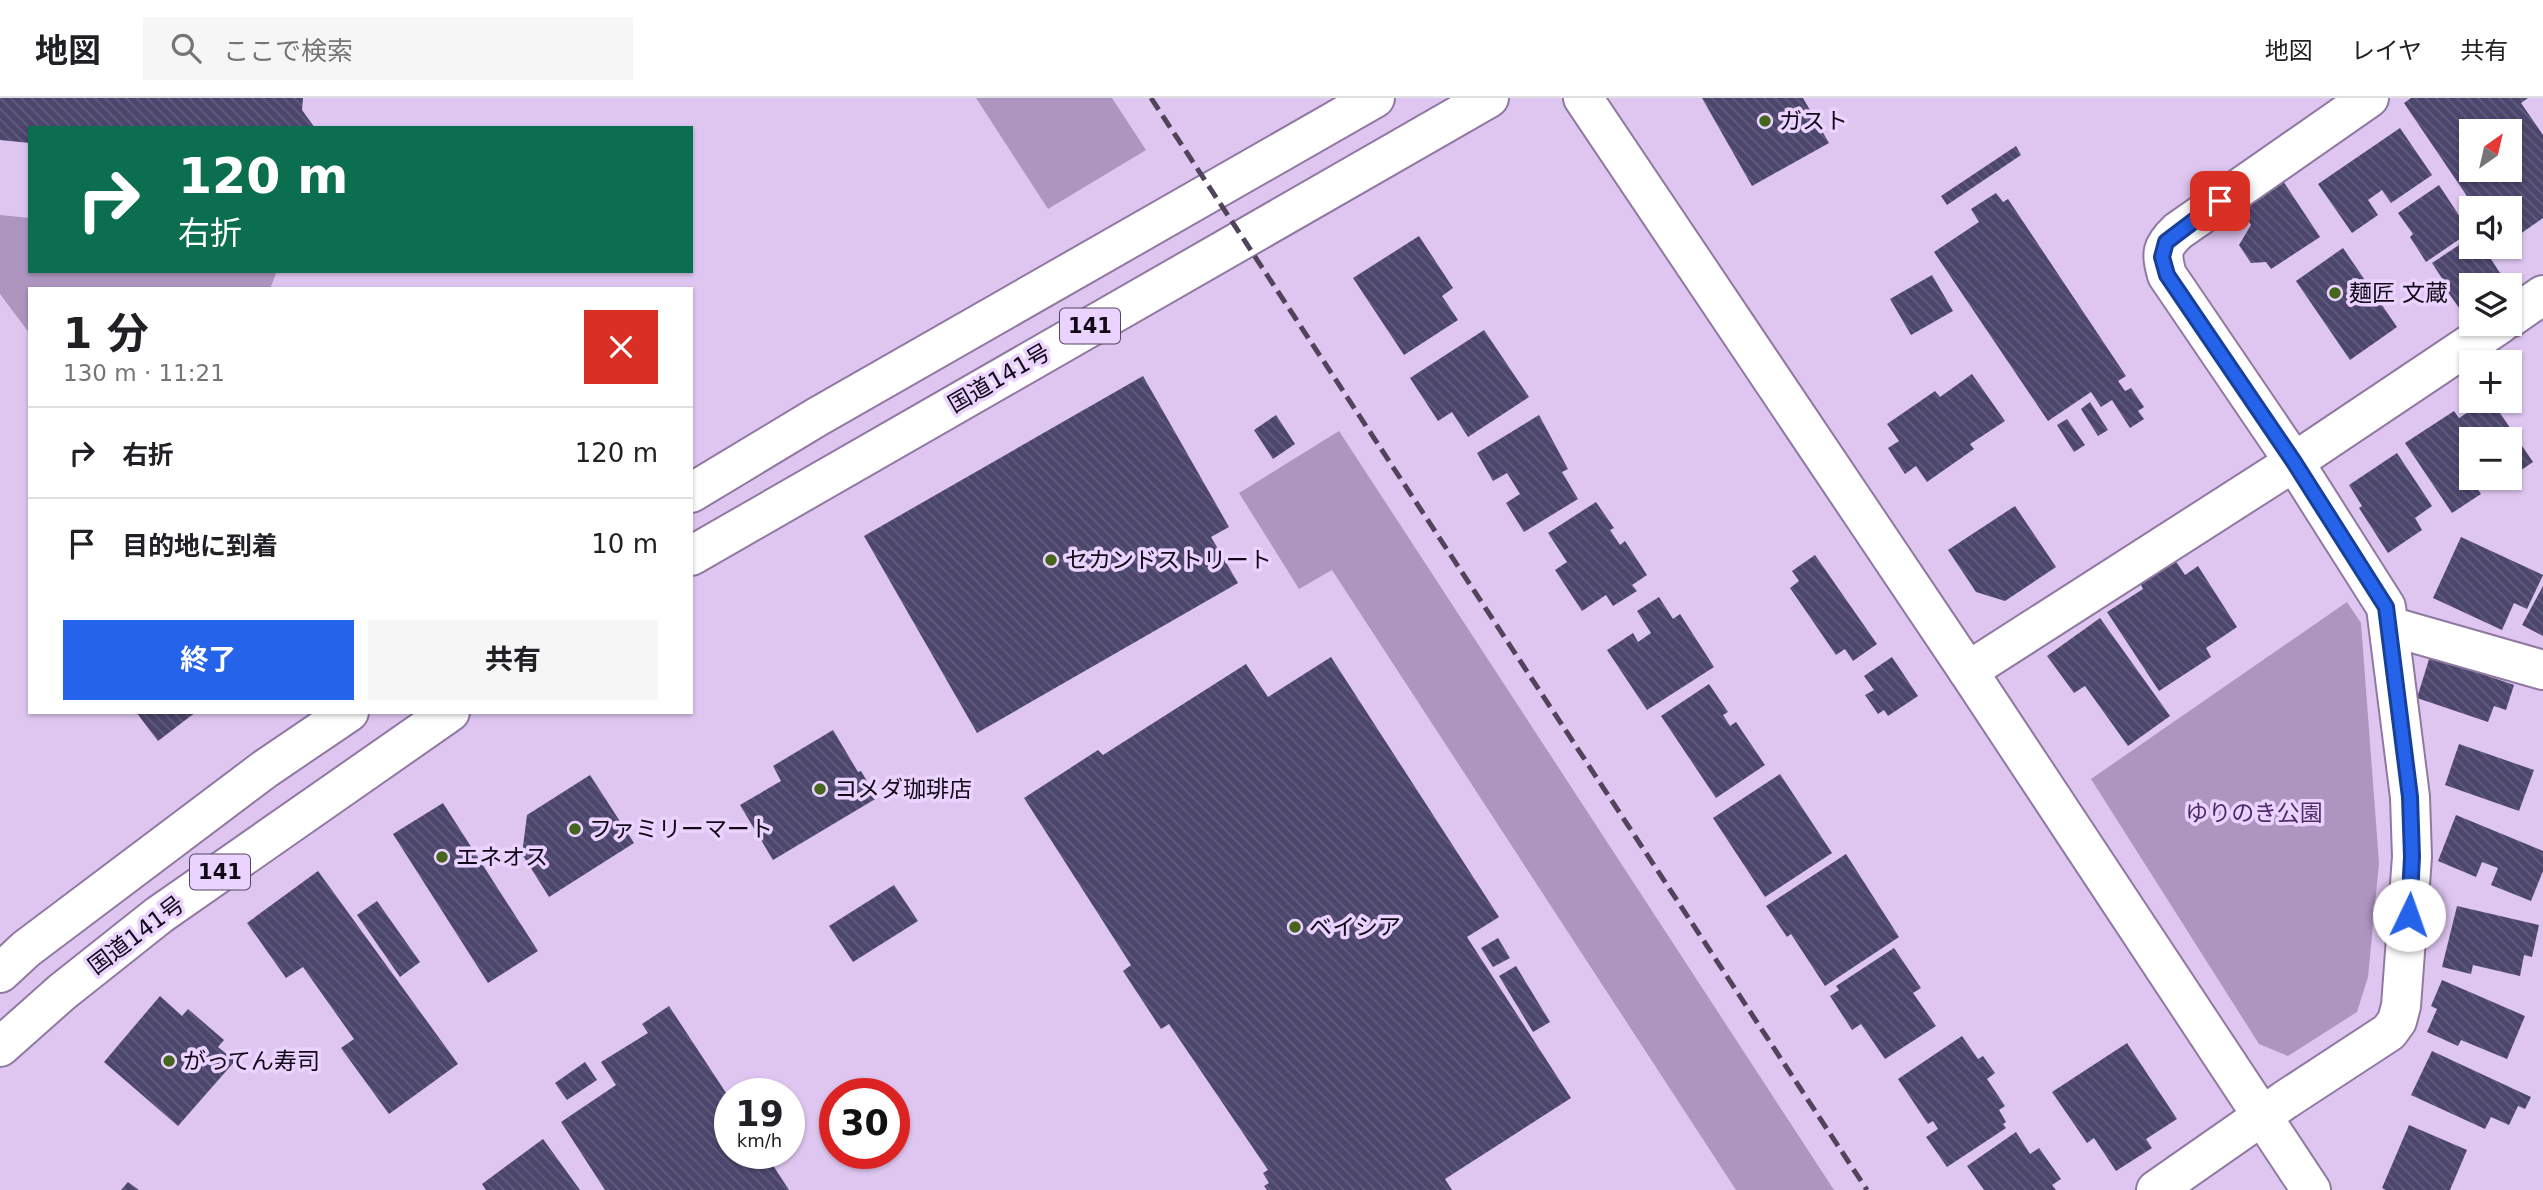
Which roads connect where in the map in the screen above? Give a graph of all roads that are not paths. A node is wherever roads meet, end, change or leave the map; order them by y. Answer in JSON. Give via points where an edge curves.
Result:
{"nodes":[{"id":1,"x":1375,"y":98,"type":"edge"},
{"id":2,"x":1489,"y":98,"type":"edge"},
{"id":3,"x":1583,"y":98,"type":"edge"},
{"id":4,"x":2369,"y":98,"type":"edge"},
{"id":5,"x":2543,"y":295,"type":"edge"},
{"id":6,"x":2522,"y":310,"type":"edge"},
{"id":7,"x":2482,"y":336,"type":"edge"},
{"id":8,"x":2294,"y":462,"type":"junction"},
{"id":9,"x":693,"y":492,"type":"edge"},
{"id":10,"x":693,"y":555,"type":"edge"},
{"id":11,"x":2389,"y":626,"type":"junction"},
{"id":12,"x":2543,"y":670,"type":"edge"},
{"id":13,"x":1968,"y":671,"type":"junction"},
{"id":14,"x":346,"y":714,"type":"edge"},
{"id":15,"x":447,"y":714,"type":"edge"},
{"id":16,"x":0,"y":973,"type":"edge"},
{"id":17,"x":0,"y":1047,"type":"edge"},
{"id":18,"x":2262,"y":1116,"type":"junction"},
{"id":19,"x":2156,"y":1190,"type":"edge"},
{"id":20,"x":2311,"y":1190,"type":"edge"}],
"edges":[{"from":1,"to":9,"type":"main road","number":"141"},
{"from":2,"to":10,"type":"main road","name":"国道141号","number":"141"},
{"from":3,"to":13,"type":"main road"},
{"from":4,"to":8,"type":"main road","via":[[2178,231],[2166,242],[2162,257],[2167,275]]},
{"from":5,"to":6,"type":"main road"},
{"from":7,"to":8,"type":"main road"},
{"from":8,"to":11,"type":"main road","via":[[2386,607]]},
{"from":8,"to":13,"type":"main road"},
{"from":11,"to":12,"type":"main road"},
{"from":11,"to":18,"type":"main road","via":[[2410,797],[2412,857],[2401,1006],[2389,1032]]},
{"from":13,"to":18,"type":"main road"},
{"from":14,"to":16,"type":"main road","number":"141","via":[[265,769]]},
{"from":15,"to":17,"type":"main road","name":"国道141号","number":"141","via":[[159,915]]},
{"from":18,"to":19,"type":"main road"},
{"from":18,"to":20,"type":"main road"}]}
